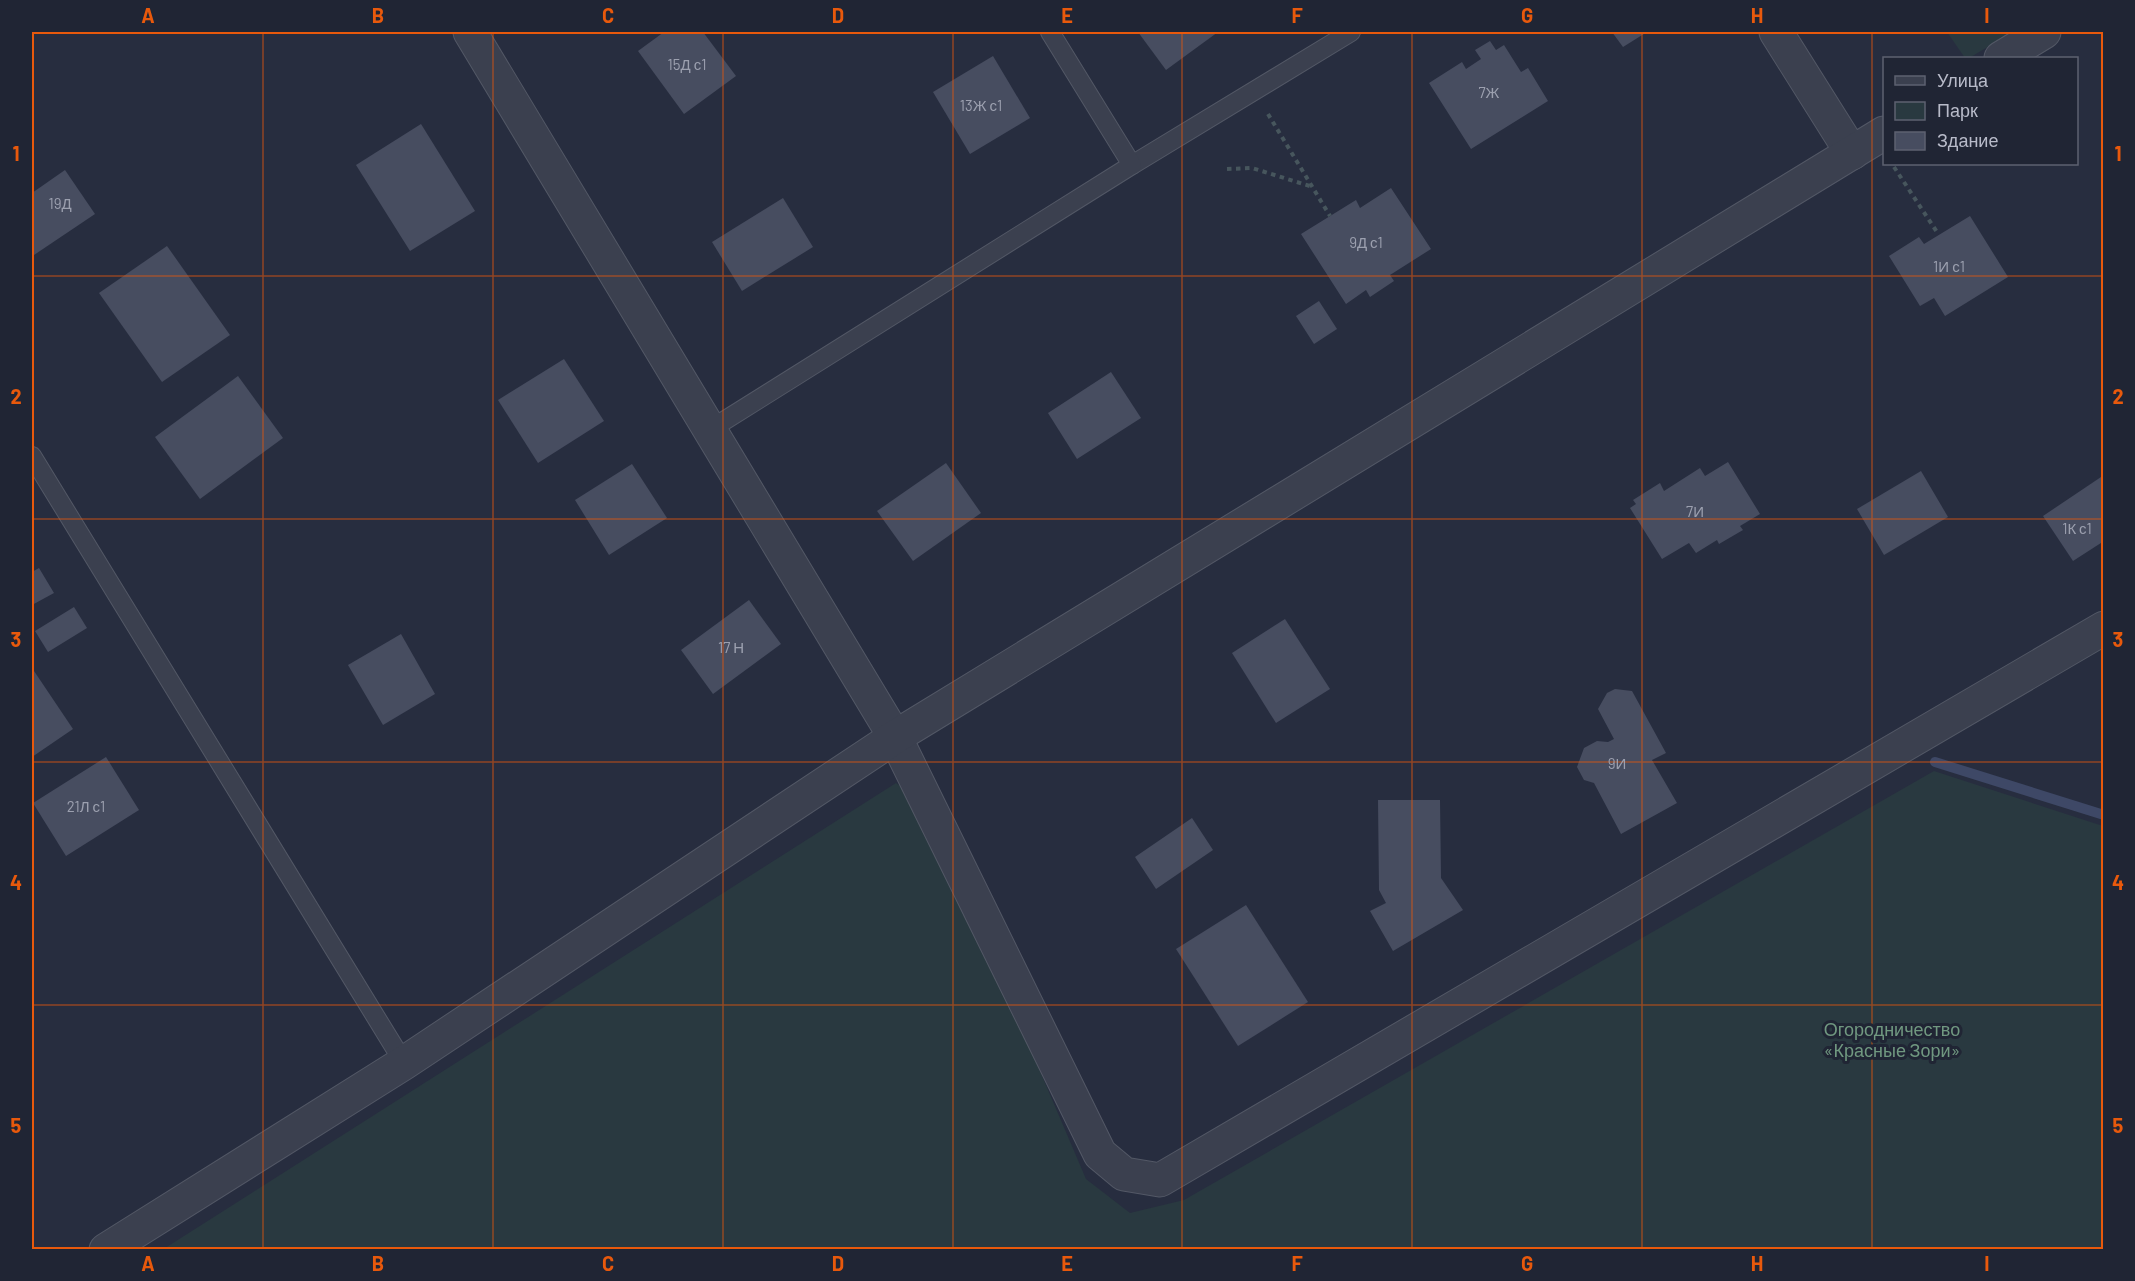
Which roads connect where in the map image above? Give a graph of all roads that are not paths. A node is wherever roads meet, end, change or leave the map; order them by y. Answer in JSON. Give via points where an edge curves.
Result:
{"nodes":[{"id":1,"x":470,"y":32,"type":"edge"},
{"id":2,"x":1050,"y":32,"type":"edge"},
{"id":3,"x":1351,"y":32,"type":"edge"},
{"id":4,"x":1775,"y":32,"type":"edge"},
{"id":5,"x":2044,"y":32,"type":"edge"},
{"id":6,"x":2003,"y":57,"type":"edge"},
{"id":7,"x":1883,"y":134,"type":"edge"},
{"id":8,"x":1852,"y":153,"type":"junction"},
{"id":9,"x":1132,"y":165,"type":"junction"},
{"id":10,"x":711,"y":429,"type":"junction"},
{"id":11,"x":32,"y":456,"type":"edge"},
{"id":12,"x":2103,"y":628,"type":"edge"},
{"id":13,"x":895,"y":737,"type":"junction"},
{"id":14,"x":404,"y":1063,"type":"junction"},
{"id":15,"x":106,"y":1250,"type":"edge"}],
"edges":[{"from":1,"to":10,"type":"street"},
{"from":2,"to":9,"type":"lane"},
{"from":3,"to":9,"type":"lane"},
{"from":4,"to":8,"type":"street"},
{"from":5,"to":6,"type":"street"},
{"from":7,"to":8,"type":"street"},
{"from":8,"to":13,"type":"street"},
{"from":9,"to":10,"type":"lane"},
{"from":10,"to":13,"type":"street"},
{"from":11,"to":14,"type":"lane"},
{"from":12,"to":13,"type":"street","via":[[1160,1180],[1124,1174],[1100,1154]]},
{"from":13,"to":14,"type":"street"},
{"from":14,"to":15,"type":"street"}]}
